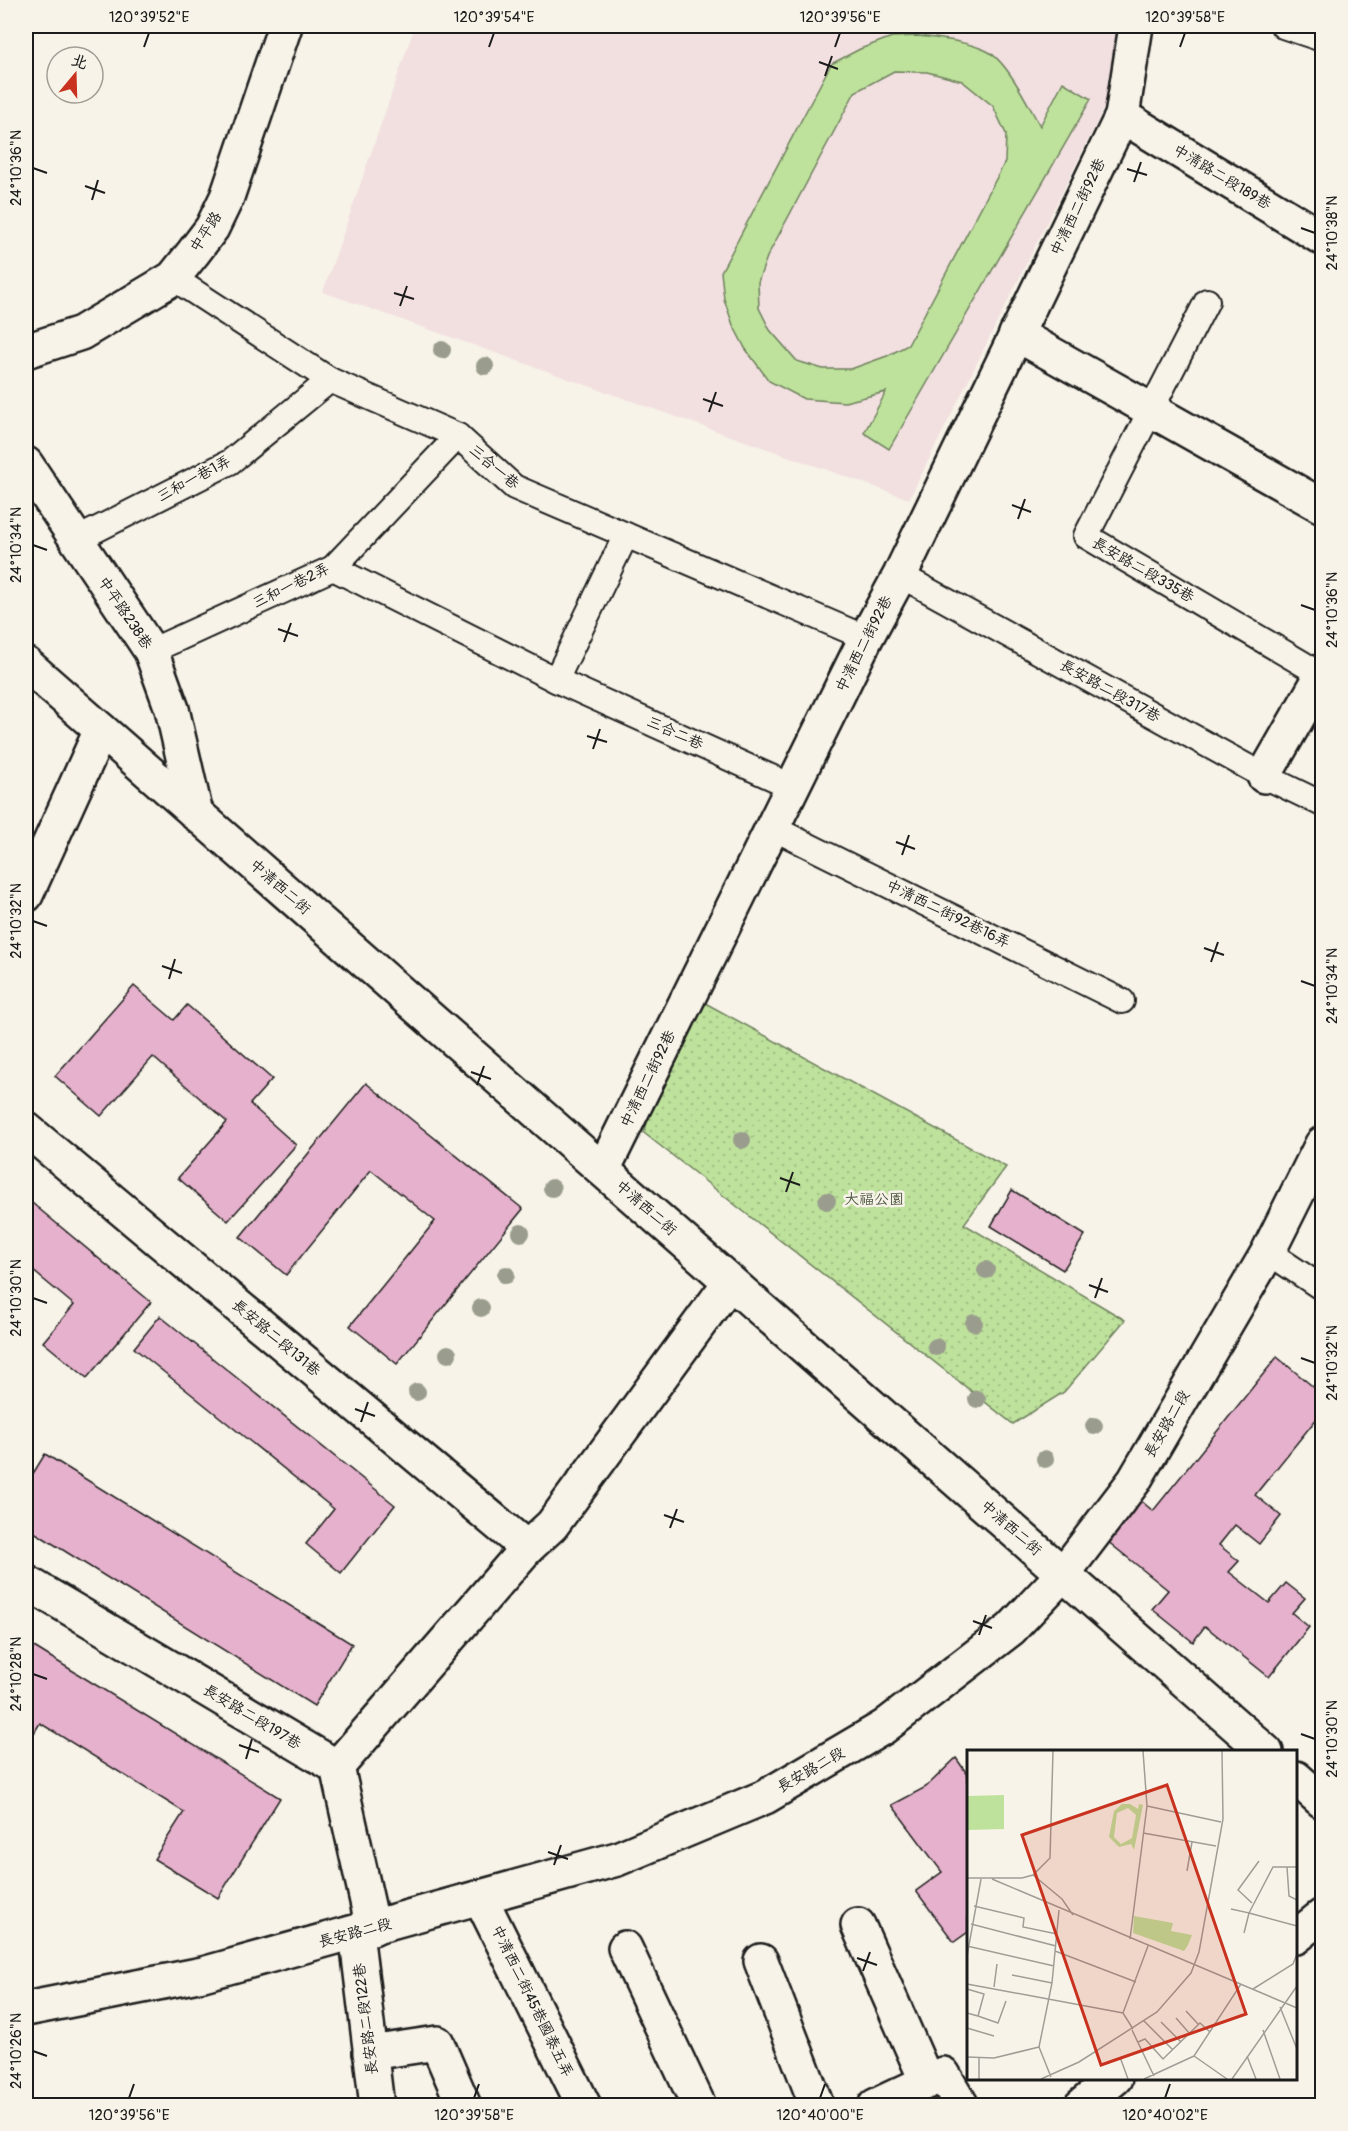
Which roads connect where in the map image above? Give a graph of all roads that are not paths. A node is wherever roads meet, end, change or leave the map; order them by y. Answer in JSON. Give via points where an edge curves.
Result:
{"nodes":[{"id":1,"x":285,"y":26,"type":"edge"},
{"id":2,"x":1136,"y":26,"type":"edge"},
{"id":3,"x":1283,"y":26,"type":"edge"},
{"id":4,"x":1323,"y":39,"type":"edge"},
{"id":5,"x":1122,"y":116,"type":"junction"},
{"id":6,"x":1323,"y":238,"type":"edge"},
{"id":7,"x":172,"y":278,"type":"junction"},
{"id":8,"x":1207,"y":301,"type":"dead end"},
{"id":9,"x":1016,"y":334,"type":"junction"},
{"id":10,"x":26,"y":351,"type":"edge"},
{"id":11,"x":330,"y":380,"type":"junction"},
{"id":12,"x":1150,"y":410,"type":"junction"},
{"id":13,"x":458,"y":436,"type":"junction"},
{"id":14,"x":26,"y":464,"type":"edge"},
{"id":15,"x":1323,"y":506,"type":"edge"},
{"id":16,"x":626,"y":535,"type":"junction"},
{"id":17,"x":76,"y":540,"type":"junction"},
{"id":18,"x":333,"y":568,"type":"junction"},
{"id":19,"x":900,"y":575,"type":"junction"},
{"id":20,"x":866,"y":638,"type":"junction"},
{"id":21,"x":152,"y":651,"type":"junction"},
{"id":22,"x":26,"y":664,"type":"edge"},
{"id":23,"x":1322,"y":675,"type":"edge"},
{"id":24,"x":556,"y":680,"type":"junction"},
{"id":25,"x":101,"y":730,"type":"junction"},
{"id":26,"x":1264,"y":776,"type":"junction"},
{"id":27,"x":793,"y":787,"type":"junction"},
{"id":28,"x":1323,"y":804,"type":"edge"},
{"id":29,"x":196,"y":814,"type":"junction"},
{"id":30,"x":773,"y":828,"type":"junction"},
{"id":31,"x":26,"y":895,"type":"edge"},
{"id":32,"x":1122,"y":1001,"type":"dead end"},
{"id":33,"x":26,"y":1129,"type":"edge"},
{"id":34,"x":1323,"y":1144,"type":"edge"},
{"id":35,"x":603,"y":1170,"type":"junction"},
{"id":36,"x":1268,"y":1252,"type":"junction"},
{"id":37,"x":730,"y":1282,"type":"junction"},
{"id":38,"x":1323,"y":1288,"type":"edge"},
{"id":39,"x":527,"y":1548,"type":"junction"},
{"id":40,"x":1063,"y":1574,"type":"junction"},
{"id":41,"x":26,"y":1582,"type":"edge"},
{"id":42,"x":1264,"y":1750,"type":"edge"},
{"id":43,"x":337,"y":1767,"type":"junction"},
{"id":44,"x":1297,"y":1779,"type":"edge"},
{"id":45,"x":1323,"y":1801,"type":"edge"},
{"id":46,"x":480,"y":1897,"type":"junction"},
{"id":47,"x":1323,"y":1916,"type":"edge"},
{"id":48,"x":858,"y":1925,"type":"dead end"},
{"id":49,"x":365,"y":1930,"type":"junction"},
{"id":50,"x":1297,"y":1936,"type":"edge"},
{"id":51,"x":625,"y":1948,"type":"dead end"},
{"id":52,"x":761,"y":1961,"type":"dead end"},
{"id":53,"x":26,"y":2009,"type":"edge"},
{"id":54,"x":370,"y":2053,"type":"junction"},
{"id":55,"x":1114,"y":2080,"type":"edge"},
{"id":56,"x":927,"y":2082,"type":"junction"},
{"id":57,"x":376,"y":2106,"type":"edge"},
{"id":58,"x":464,"y":2106,"type":"edge"},
{"id":59,"x":584,"y":2106,"type":"edge"},
{"id":60,"x":699,"y":2106,"type":"edge"},
{"id":61,"x":817,"y":2106,"type":"edge"},
{"id":62,"x":875,"y":2106,"type":"edge"},
{"id":63,"x":962,"y":2106,"type":"edge"},
{"id":64,"x":1081,"y":2106,"type":"edge"}],
"edges":[{"from":1,"to":7,"type":"street","name":"中平路","via":[[227,197],[212,228]]},
{"from":2,"to":5,"type":"street","name":"中清西二街92巷"},
{"from":3,"to":4,"type":"lane"},
{"from":5,"to":6,"type":"street","name":"中清路二段189巷"},
{"from":5,"to":9,"type":"street","name":"中清西二街92巷"},
{"from":7,"to":10,"type":"street","name":"中平路","via":[[81,333]]},
{"from":7,"to":11,"type":"lane","name":"三合一巷"},
{"from":8,"to":12,"type":"lane","name":"長安路二段335巷"},
{"from":9,"to":12,"type":"street"},
{"from":9,"to":19,"type":"street","name":"中清西二街92巷"},
{"from":11,"to":13,"type":"lane","name":"三合一巷"},
{"from":11,"to":17,"type":"lane","name":"三和一巷1弄","via":[[230,462]]},
{"from":12,"to":15,"type":"street"},
{"from":12,"to":23,"type":"lane","name":"長安路二段335巷","via":[[1086,536]]},
{"from":13,"to":16,"type":"lane","name":"三合一巷","via":[[514,487]]},
{"from":13,"to":18,"type":"lane","name":"三和一巷2弄"},
{"from":14,"to":17,"type":"street","name":"中平路238巷"},
{"from":16,"to":20,"type":"lane","name":"三合一巷"},
{"from":16,"to":24,"type":"lane"},
{"from":17,"to":21,"type":"street","name":"中平路238巷"},
{"from":18,"to":21,"type":"lane","name":"三和一巷2弄"},
{"from":18,"to":24,"type":"lane","name":"三合二巷"},
{"from":19,"to":20,"type":"street","name":"中清西二街92巷"},
{"from":19,"to":26,"type":"lane","name":"長安路二段317巷"},
{"from":20,"to":27,"type":"street","name":"中清西二街92巷"},
{"from":21,"to":29,"type":"street","name":"中平路238巷","via":[[172,709]]},
{"from":22,"to":25,"type":"street","name":"中清西二街"},
{"from":23,"to":26,"type":"street","name":"長安路二段335巷"},
{"from":24,"to":27,"type":"lane","name":"三合二巷"},
{"from":25,"to":29,"type":"street","name":"中清西二街"},
{"from":25,"to":31,"type":"street"},
{"from":26,"to":28,"type":"lane","name":"長安路二段317巷"},
{"from":27,"to":30,"type":"street","name":"中清西二街92巷"},
{"from":29,"to":35,"type":"street","name":"中清西二街"},
{"from":30,"to":32,"type":"lane","name":"中清西二街92巷16弄"},
{"from":30,"to":35,"type":"street","name":"中清西二街92巷"},
{"from":33,"to":39,"type":"street","name":"長安路二段131巷"},
{"from":34,"to":36,"type":"street","name":"長安路二段"},
{"from":35,"to":37,"type":"street","name":"中清西二街"},
{"from":36,"to":38,"type":"lane"},
{"from":36,"to":40,"type":"street","name":"長安路二段","via":[[1134,1481]]},
{"from":37,"to":39,"type":"street","via":[[552,1525]]},
{"from":37,"to":40,"type":"street","name":"中清西二街"},
{"from":39,"to":43,"type":"street"},
{"from":40,"to":42,"type":"street","name":"中清西二街"},
{"from":40,"to":46,"type":"street","name":"長安路二段","via":[[1011,1629],[884,1727],[765,1797],[617,1859]]},
{"from":41,"to":43,"type":"street","name":"長安路二段197巷"},
{"from":43,"to":49,"type":"street"},
{"from":44,"to":45,"type":"street"},
{"from":46,"to":49,"type":"street","name":"長安路二段"},
{"from":46,"to":59,"type":"street","name":"中清西二街45巷國泰五弄"},
{"from":47,"to":50,"type":"street"},
{"from":48,"to":56,"type":"street"},
{"from":49,"to":53,"type":"street","name":"長安路二段","via":[[203,1974]]},
{"from":49,"to":54,"type":"street","name":"長安路二段122巷"},
{"from":51,"to":60,"type":"street"},
{"from":52,"to":61,"type":"street"},
{"from":54,"to":57,"type":"street","name":"長安路二段122巷"},
{"from":54,"to":58,"type":"street","via":[[437,2043]]},
{"from":55,"to":64,"type":"street"},
{"from":56,"to":62,"type":"street"},
{"from":56,"to":63,"type":"street","via":[[943,2074]]}]}
